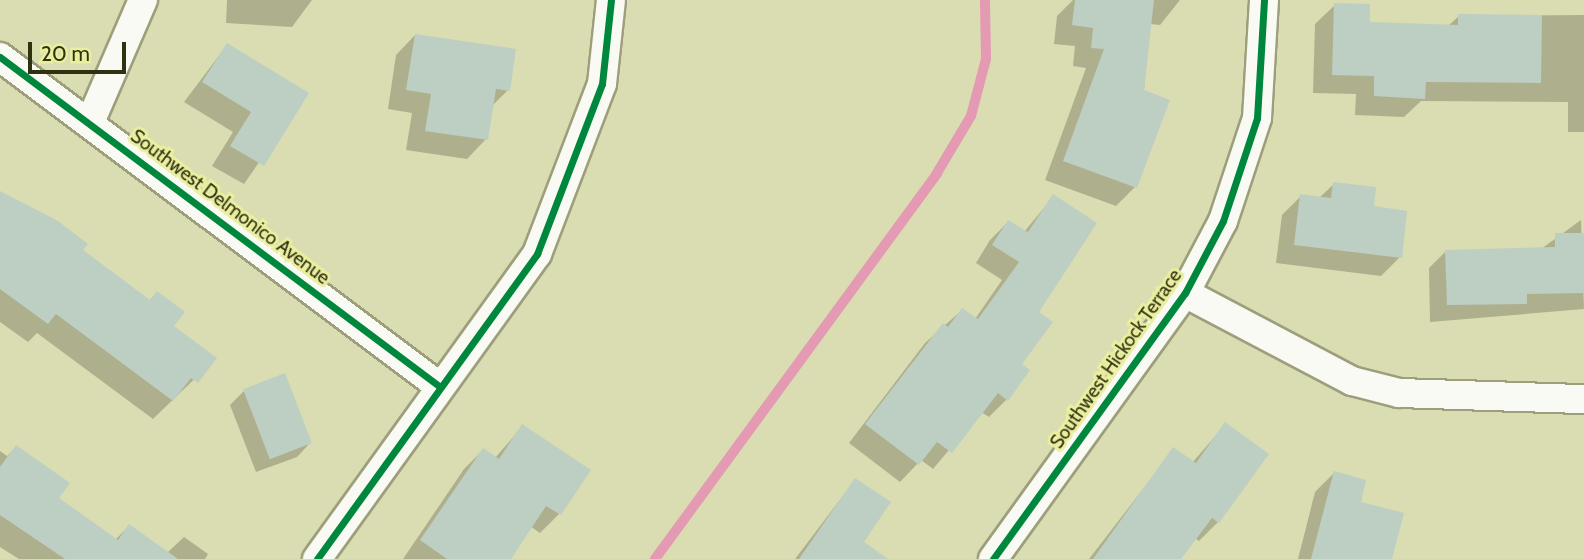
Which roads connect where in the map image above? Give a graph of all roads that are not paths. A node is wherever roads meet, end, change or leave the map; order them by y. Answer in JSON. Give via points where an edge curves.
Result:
{"nodes":[{"id":1,"x":143,"y":0,"type":"edge"},
{"id":2,"x":611,"y":0,"type":"edge"},
{"id":3,"x":1264,"y":0,"type":"edge"},
{"id":4,"x":0,"y":57,"type":"edge"},
{"id":5,"x":91,"y":120,"type":"junction"},
{"id":6,"x":1185,"y":293,"type":"junction"},
{"id":7,"x":439,"y":386,"type":"junction"},
{"id":8,"x":1584,"y":399,"type":"edge"},
{"id":9,"x":317,"y":559,"type":"edge"},
{"id":10,"x":993,"y":559,"type":"edge"}],
"edges":[{"from":1,"to":5,"type":"street"},
{"from":2,"to":7,"type":"street","via":[[602,85],[537,254]]},
{"from":3,"to":6,"type":"street","name":"Southwest Hickock Terrace","via":[[1257,118],[1246,160]]},
{"from":4,"to":5,"type":"street","name":"Southwest Delmonico Avenue"},
{"from":5,"to":7,"type":"street","name":"Southwest Delmonico Avenue"},
{"from":6,"to":8,"type":"street","via":[[1352,381],[1399,393]]},
{"from":6,"to":10,"type":"street","name":"Southwest Hickock Terrace"},
{"from":7,"to":9,"type":"street"}]}
